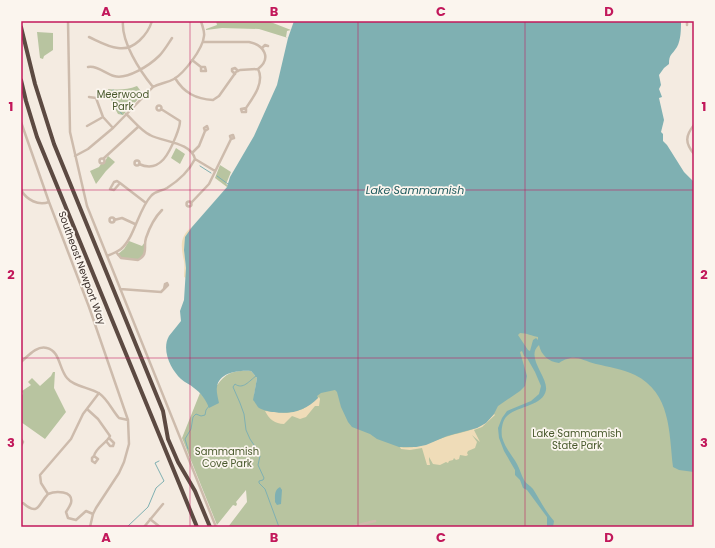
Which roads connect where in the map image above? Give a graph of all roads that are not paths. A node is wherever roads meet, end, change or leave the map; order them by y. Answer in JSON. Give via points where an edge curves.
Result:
{"nodes":[{"id":1,"x":68,"y":21,"type":"edge"},
{"id":2,"x":122,"y":21,"type":"edge"},
{"id":3,"x":152,"y":21,"type":"edge"},
{"id":4,"x":201,"y":21,"type":"edge"},
{"id":5,"x":687,"y":21,"type":"edge"},
{"id":6,"x":687,"y":25,"type":"dead end"},
{"id":7,"x":21,"y":27,"type":"edge"},
{"id":8,"x":89,"y":37,"type":"dead end"},
{"id":9,"x":172,"y":38,"type":"dead end"},
{"id":10,"x":203,"y":42,"type":"junction"},
{"id":11,"x":268,"y":46,"type":"dead end"},
{"id":12,"x":128,"y":47,"type":"junction"},
{"id":13,"x":263,"y":49,"type":"junction"},
{"id":14,"x":192,"y":60,"type":"junction"},
{"id":15,"x":88,"y":67,"type":"dead end"},
{"id":16,"x":201,"y":67,"type":"dead end"},
{"id":17,"x":140,"y":69,"type":"junction"},
{"id":18,"x":258,"y":69,"type":"junction"},
{"id":19,"x":238,"y":71,"type":"junction"},
{"id":20,"x":235,"y":74,"type":"junction"},
{"id":21,"x":175,"y":78,"type":"junction"},
{"id":22,"x":21,"y":80,"type":"edge"},
{"id":23,"x":153,"y":87,"type":"junction"},
{"id":24,"x":89,"y":97,"type":"dead end"},
{"id":25,"x":246,"y":108,"type":"dead end"},
{"id":26,"x":161,"y":109,"type":"dead end"},
{"id":27,"x":126,"y":114,"type":"junction"},
{"id":28,"x":103,"y":117,"type":"junction"},
{"id":29,"x":21,"y":122,"type":"edge"},
{"id":30,"x":694,"y":125,"type":"edge"},
{"id":31,"x":87,"y":126,"type":"dead end"},
{"id":32,"x":139,"y":126,"type":"junction"},
{"id":33,"x":113,"y":128,"type":"junction"},
{"id":34,"x":206,"y":131,"type":"dead end"},
{"id":35,"x":231,"y":139,"type":"dead end"},
{"id":36,"x":173,"y":143,"type":"junction"},
{"id":37,"x":192,"y":153,"type":"junction"},
{"id":38,"x":694,"y":154,"type":"edge"},
{"id":39,"x":75,"y":156,"type":"junction"},
{"id":40,"x":103,"y":159,"type":"dead end"},
{"id":41,"x":195,"y":159,"type":"junction"},
{"id":42,"x":139,"y":164,"type":"dead end"},
{"id":43,"x":215,"y":171,"type":"junction"},
{"id":44,"x":120,"y":183,"type":"dead end"},
{"id":45,"x":21,"y":190,"type":"edge"},
{"id":46,"x":49,"y":202,"type":"junction"},
{"id":47,"x":146,"y":203,"type":"junction"},
{"id":48,"x":191,"y":203,"type":"dead end"},
{"id":49,"x":162,"y":210,"type":"dead end"},
{"id":50,"x":114,"y":220,"type":"dead end"},
{"id":51,"x":136,"y":224,"type":"junction"},
{"id":52,"x":116,"y":252,"type":"junction"},
{"id":53,"x":107,"y":256,"type":"junction"},
{"id":54,"x":120,"y":289,"type":"junction"},
{"id":55,"x":164,"y":289,"type":"dead end"},
{"id":56,"x":21,"y":362,"type":"edge"},
{"id":57,"x":99,"y":393,"type":"junction"},
{"id":58,"x":87,"y":409,"type":"junction"},
{"id":59,"x":128,"y":420,"type":"junction"},
{"id":60,"x":109,"y":438,"type":"junction"},
{"id":61,"x":21,"y":439,"type":"edge"},
{"id":62,"x":106,"y":441,"type":"junction"},
{"id":63,"x":21,"y":446,"type":"edge"},
{"id":64,"x":94,"y":456,"type":"dead end"},
{"id":65,"x":48,"y":494,"type":"junction"},
{"id":66,"x":23,"y":503,"type":"dead end"},
{"id":67,"x":163,"y":504,"type":"dead end"},
{"id":68,"x":93,"y":514,"type":"junction"},
{"id":69,"x":150,"y":519,"type":"junction"},
{"id":70,"x":375,"y":521,"type":"dead end"},
{"id":71,"x":90,"y":527,"type":"edge"},
{"id":72,"x":144,"y":527,"type":"edge"},
{"id":73,"x":160,"y":527,"type":"edge"},
{"id":74,"x":197,"y":527,"type":"edge"},
{"id":75,"x":210,"y":527,"type":"edge"},
{"id":76,"x":216,"y":527,"type":"edge"},
{"id":77,"x":350,"y":527,"type":"edge"}],
"edges":[{"from":1,"to":39,"type":"street","via":[[70,132]]},
{"from":2,"to":12,"type":"street"},
{"from":3,"to":12,"type":"street","via":[[139,41]]},
{"from":4,"to":10,"type":"street"},
{"from":5,"to":6,"type":"street"},
{"from":7,"to":75,"type":"highway","via":[[54,144],[163,411],[168,439],[195,490]]},
{"from":8,"to":12,"type":"street","via":[[116,48]]},
{"from":9,"to":17,"type":"street","via":[[160,56]]},
{"from":10,"to":13,"type":"street","via":[[249,42]]},
{"from":10,"to":14,"type":"street"},
{"from":11,"to":13,"type":"street"},
{"from":12,"to":17,"type":"street"},
{"from":13,"to":18,"type":"street","via":[[265,61]]},
{"from":14,"to":16,"type":"street"},
{"from":14,"to":21,"type":"street"},
{"from":15,"to":17,"type":"street","via":[[94,66],[119,77],[128,76]]},
{"from":17,"to":23,"type":"street"},
{"from":18,"to":19,"type":"street"},
{"from":18,"to":25,"type":"street","via":[[260,80]]},
{"from":19,"to":20,"type":"street"},
{"from":19,"to":20,"type":"street","via":[[232,68]]},
{"from":20,"to":21,"type":"street","via":[[213,100],[188,93]]},
{"from":21,"to":23,"type":"street"},
{"from":22,"to":74,"type":"highway","via":[[31,122]]},
{"from":23,"to":27,"type":"street"},
{"from":24,"to":28,"type":"street","via":[[97,100]]},
{"from":26,"to":36,"type":"street","via":[[180,121]]},
{"from":27,"to":32,"type":"street"},
{"from":27,"to":33,"type":"street"},
{"from":28,"to":31,"type":"street"},
{"from":28,"to":33,"type":"street"},
{"from":29,"to":46,"type":"street","name":"Southeast Newport Way"},
{"from":30,"to":38,"type":"street","via":[[687,139]]},
{"from":32,"to":36,"type":"street","via":[[150,135]]},
{"from":32,"to":40,"type":"street"},
{"from":33,"to":39,"type":"street","via":[[88,149]]},
{"from":34,"to":37,"type":"street","via":[[199,146]]},
{"from":35,"to":43,"type":"street"},
{"from":36,"to":37,"type":"street"},
{"from":36,"to":42,"type":"street","via":[[167,156],[160,163],[148,166]]},
{"from":37,"to":41,"type":"street"},
{"from":39,"to":53,"type":"street","via":[[89,211]]},
{"from":41,"to":43,"type":"street"},
{"from":41,"to":47,"type":"street","via":[[182,176],[154,194]]},
{"from":43,"to":48,"type":"street","via":[[207,187]]},
{"from":44,"to":47,"type":"street"},
{"from":45,"to":46,"type":"street","via":[[34,202]]},
{"from":46,"to":59,"type":"street","name":"Southeast Newport Way"},
{"from":47,"to":51,"type":"street"},
{"from":49,"to":52,"type":"street","via":[[146,238],[146,251],[140,259],[120,258]]},
{"from":50,"to":51,"type":"street","via":[[122,218]]},
{"from":51,"to":52,"type":"street","via":[[124,245]]},
{"from":52,"to":53,"type":"street"},
{"from":53,"to":54,"type":"street"},
{"from":54,"to":55,"type":"street","via":[[161,292]]},
{"from":54,"to":76,"type":"street"},
{"from":56,"to":57,"type":"street","via":[[39,348],[47,348],[52,350],[69,380]]},
{"from":57,"to":58,"type":"street"},
{"from":57,"to":59,"type":"street","via":[[119,418]]},
{"from":58,"to":60,"type":"street","via":[[98,419],[109,434]]},
{"from":58,"to":65,"type":"street","via":[[71,439],[40,475],[41,483]]},
{"from":59,"to":68,"type":"street","name":"Southeast Newport Way","via":[[129,444],[124,462]]},
{"from":60,"to":62,"type":"street"},
{"from":60,"to":62,"type":"street","via":[[114,443],[113,446]]},
{"from":61,"to":63,"type":"street"},
{"from":62,"to":64,"type":"street"},
{"from":65,"to":66,"type":"street","via":[[38,508],[31,509]]},
{"from":65,"to":68,"type":"street","via":[[59,491],[70,497],[71,502],[66,514],[70,519],[76,520],[86,512]]},
{"from":67,"to":69,"type":"street"},
{"from":68,"to":71,"type":"street"},
{"from":69,"to":72,"type":"street"},
{"from":69,"to":73,"type":"street"},
{"from":70,"to":77,"type":"street"}]}
